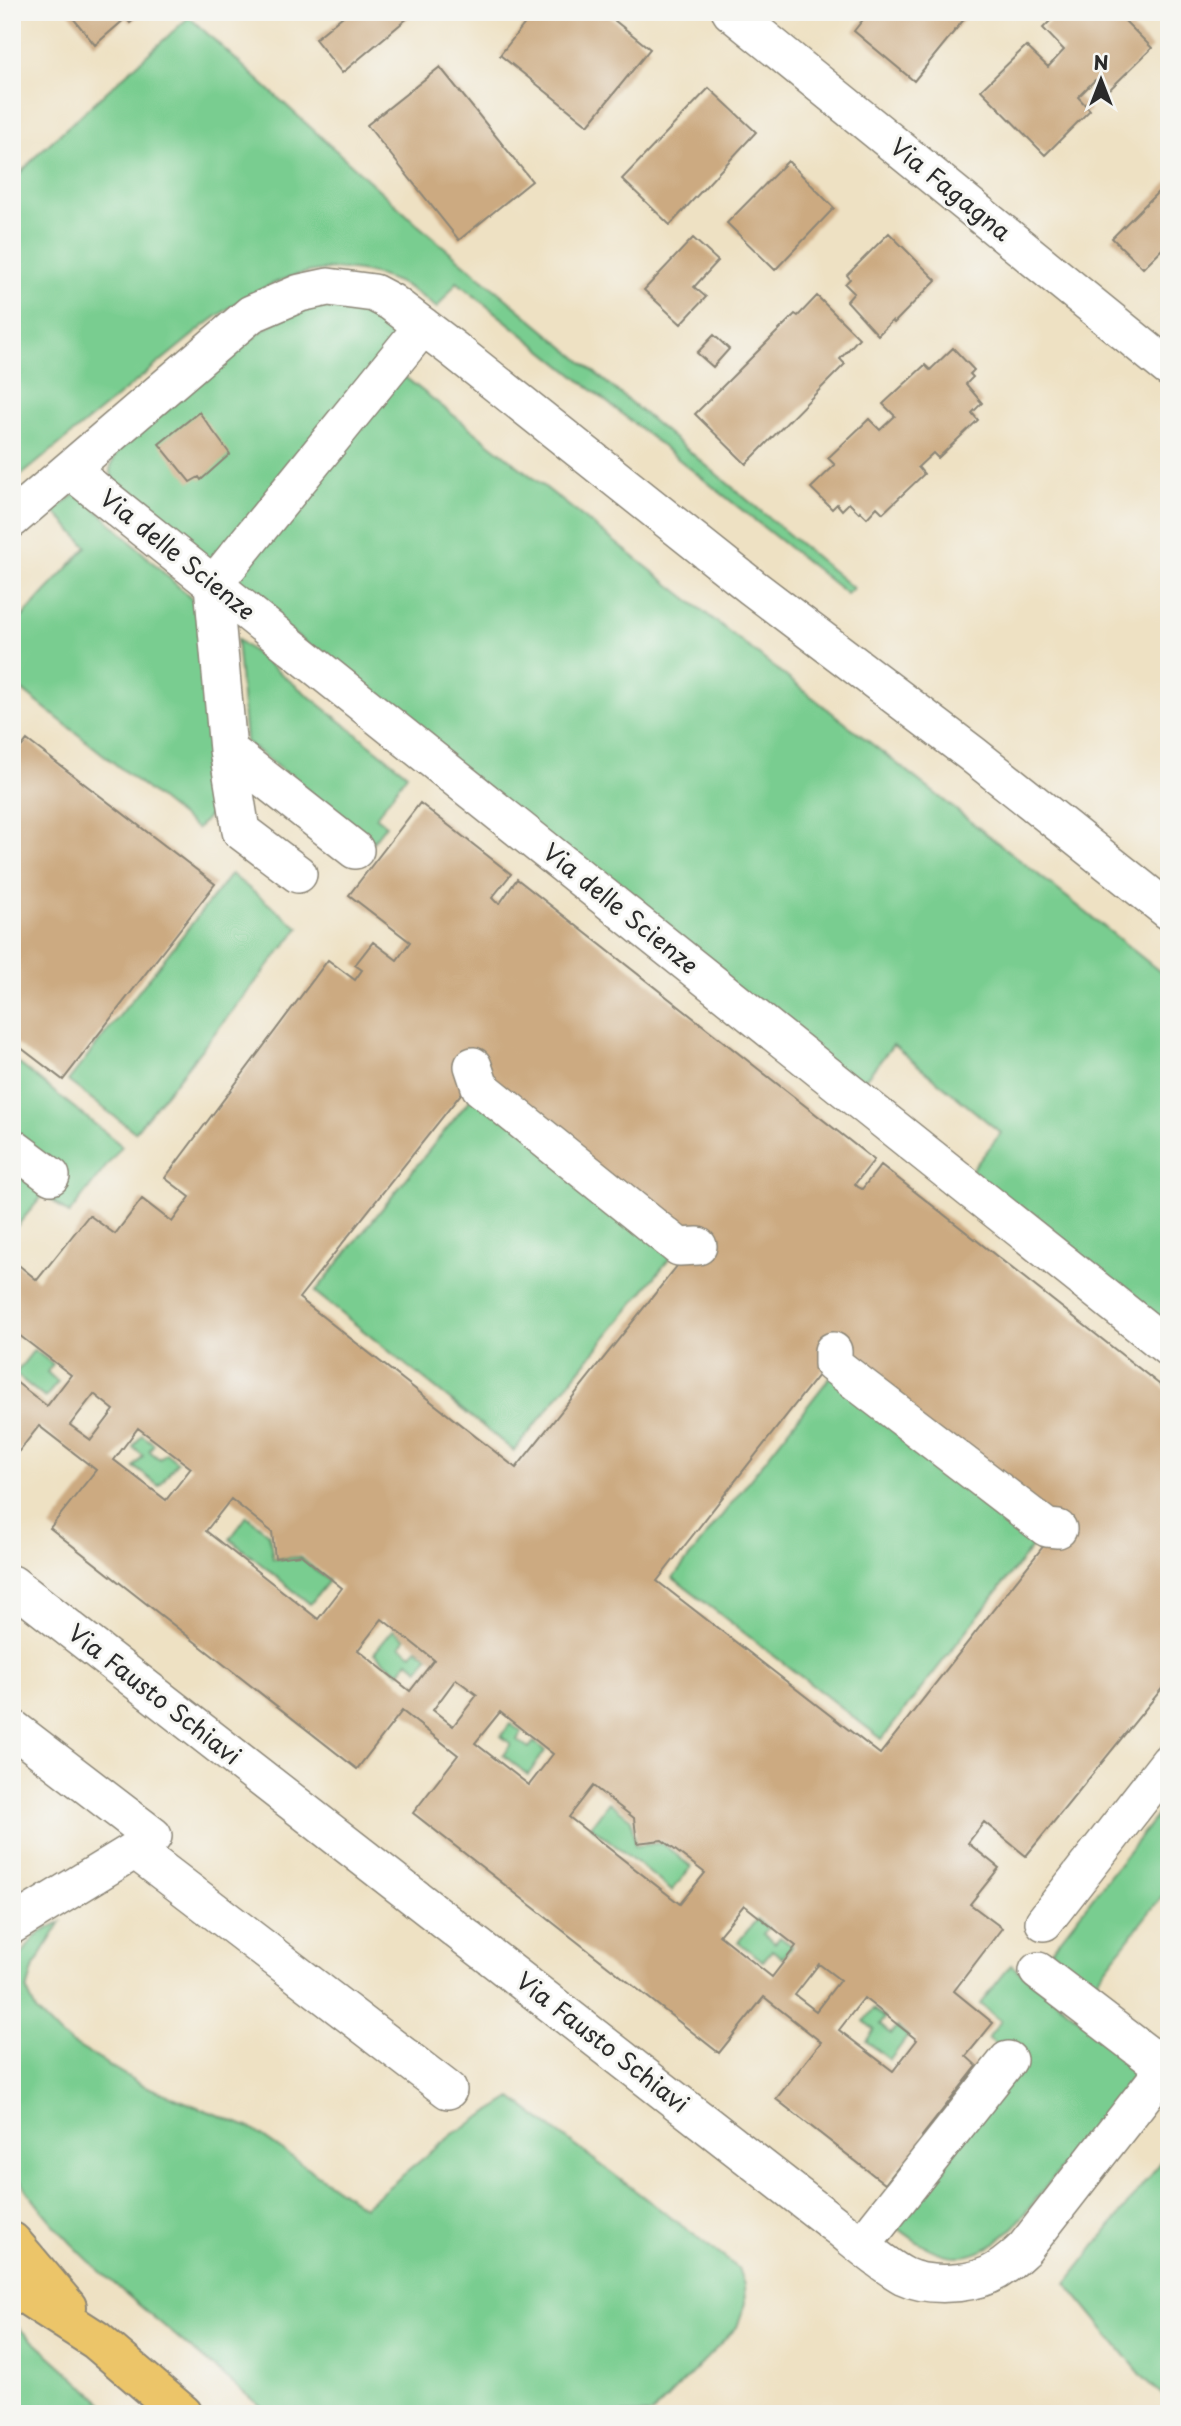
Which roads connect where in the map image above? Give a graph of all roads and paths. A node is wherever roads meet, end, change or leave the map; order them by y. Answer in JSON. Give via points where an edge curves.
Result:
{"nodes":[{"id":1,"x":731,"y":12,"type":"edge"},
{"id":2,"x":423,"y":326,"type":"junction"},
{"id":3,"x":1169,"y":368,"type":"edge"},
{"id":4,"x":70,"y":470,"type":"junction"},
{"id":5,"x":12,"y":519,"type":"edge"},
{"id":6,"x":213,"y":585,"type":"junction"},
{"id":7,"x":228,"y":750,"type":"junction"},
{"id":8,"x":355,"y":850,"type":"dead end"},
{"id":9,"x":298,"y":874,"type":"dead end"},
{"id":10,"x":1169,"y":911,"type":"edge"},
{"id":11,"x":473,"y":1066,"type":"dead end"},
{"id":12,"x":12,"y":1147,"type":"edge"},
{"id":13,"x":51,"y":1176,"type":"dead end"},
{"id":14,"x":698,"y":1246,"type":"dead end"},
{"id":15,"x":1169,"y":1348,"type":"edge"},
{"id":16,"x":833,"y":1351,"type":"dead end"},
{"id":17,"x":1058,"y":1529,"type":"dead end"},
{"id":18,"x":12,"y":1584,"type":"edge"},
{"id":19,"x":12,"y":1728,"type":"edge"},
{"id":20,"x":1169,"y":1762,"type":"edge"},
{"id":21,"x":135,"y":1850,"type":"junction"},
{"id":22,"x":1045,"y":1923,"type":"dead end"},
{"id":23,"x":12,"y":1925,"type":"edge"},
{"id":24,"x":1038,"y":1971,"type":"dead end"},
{"id":25,"x":1008,"y":2060,"type":"dead end"},
{"id":26,"x":1167,"y":2066,"type":"edge"},
{"id":27,"x":448,"y":2090,"type":"dead end"},
{"id":28,"x":12,"y":2242,"type":"edge"},
{"id":29,"x":862,"y":2245,"type":"junction"},
{"id":30,"x":12,"y":2286,"type":"edge"},
{"id":31,"x":96,"y":2340,"type":"junction"},
{"id":32,"x":183,"y":2414,"type":"edge"}],
"edges":[{"from":1,"to":3,"type":"street","name":"Via Fagagna"},
{"from":2,"to":4,"type":"street","via":[[391,302],[354,289],[328,287],[275,302],[251,314]]},
{"from":2,"to":6,"type":"street"},
{"from":2,"to":10,"type":"street"},
{"from":4,"to":5,"type":"street"},
{"from":4,"to":6,"type":"street","name":"Via delle Scienze"},
{"from":6,"to":7,"type":"street"},
{"from":6,"to":15,"type":"street","name":"Via delle Scienze"},
{"from":7,"to":8,"type":"street"},
{"from":7,"to":9,"type":"street","via":[[241,831]]},
{"from":11,"to":14,"type":"street","via":[[480,1087],[594,1180],[679,1247]]},
{"from":12,"to":13,"type":"street"},
{"from":16,"to":17,"type":"street","via":[[833,1364],[1047,1528]]},
{"from":18,"to":29,"type":"street","name":"Via Fausto Schiavi"},
{"from":19,"to":21,"type":"street","via":[[153,1836]]},
{"from":20,"to":22,"type":"street"},
{"from":21,"to":23,"type":"street"},
{"from":21,"to":27,"type":"street"},
{"from":24,"to":26,"type":"street"},
{"from":25,"to":29,"type":"street"},
{"from":26,"to":29,"type":"street","name":"Via Fausto Schiavi","via":[[1008,2264],[988,2275],[943,2283],[921,2281],[903,2276]]},
{"from":28,"to":31,"type":"main road"},
{"from":30,"to":31,"type":"main road"},
{"from":31,"to":32,"type":"main road"}]}
